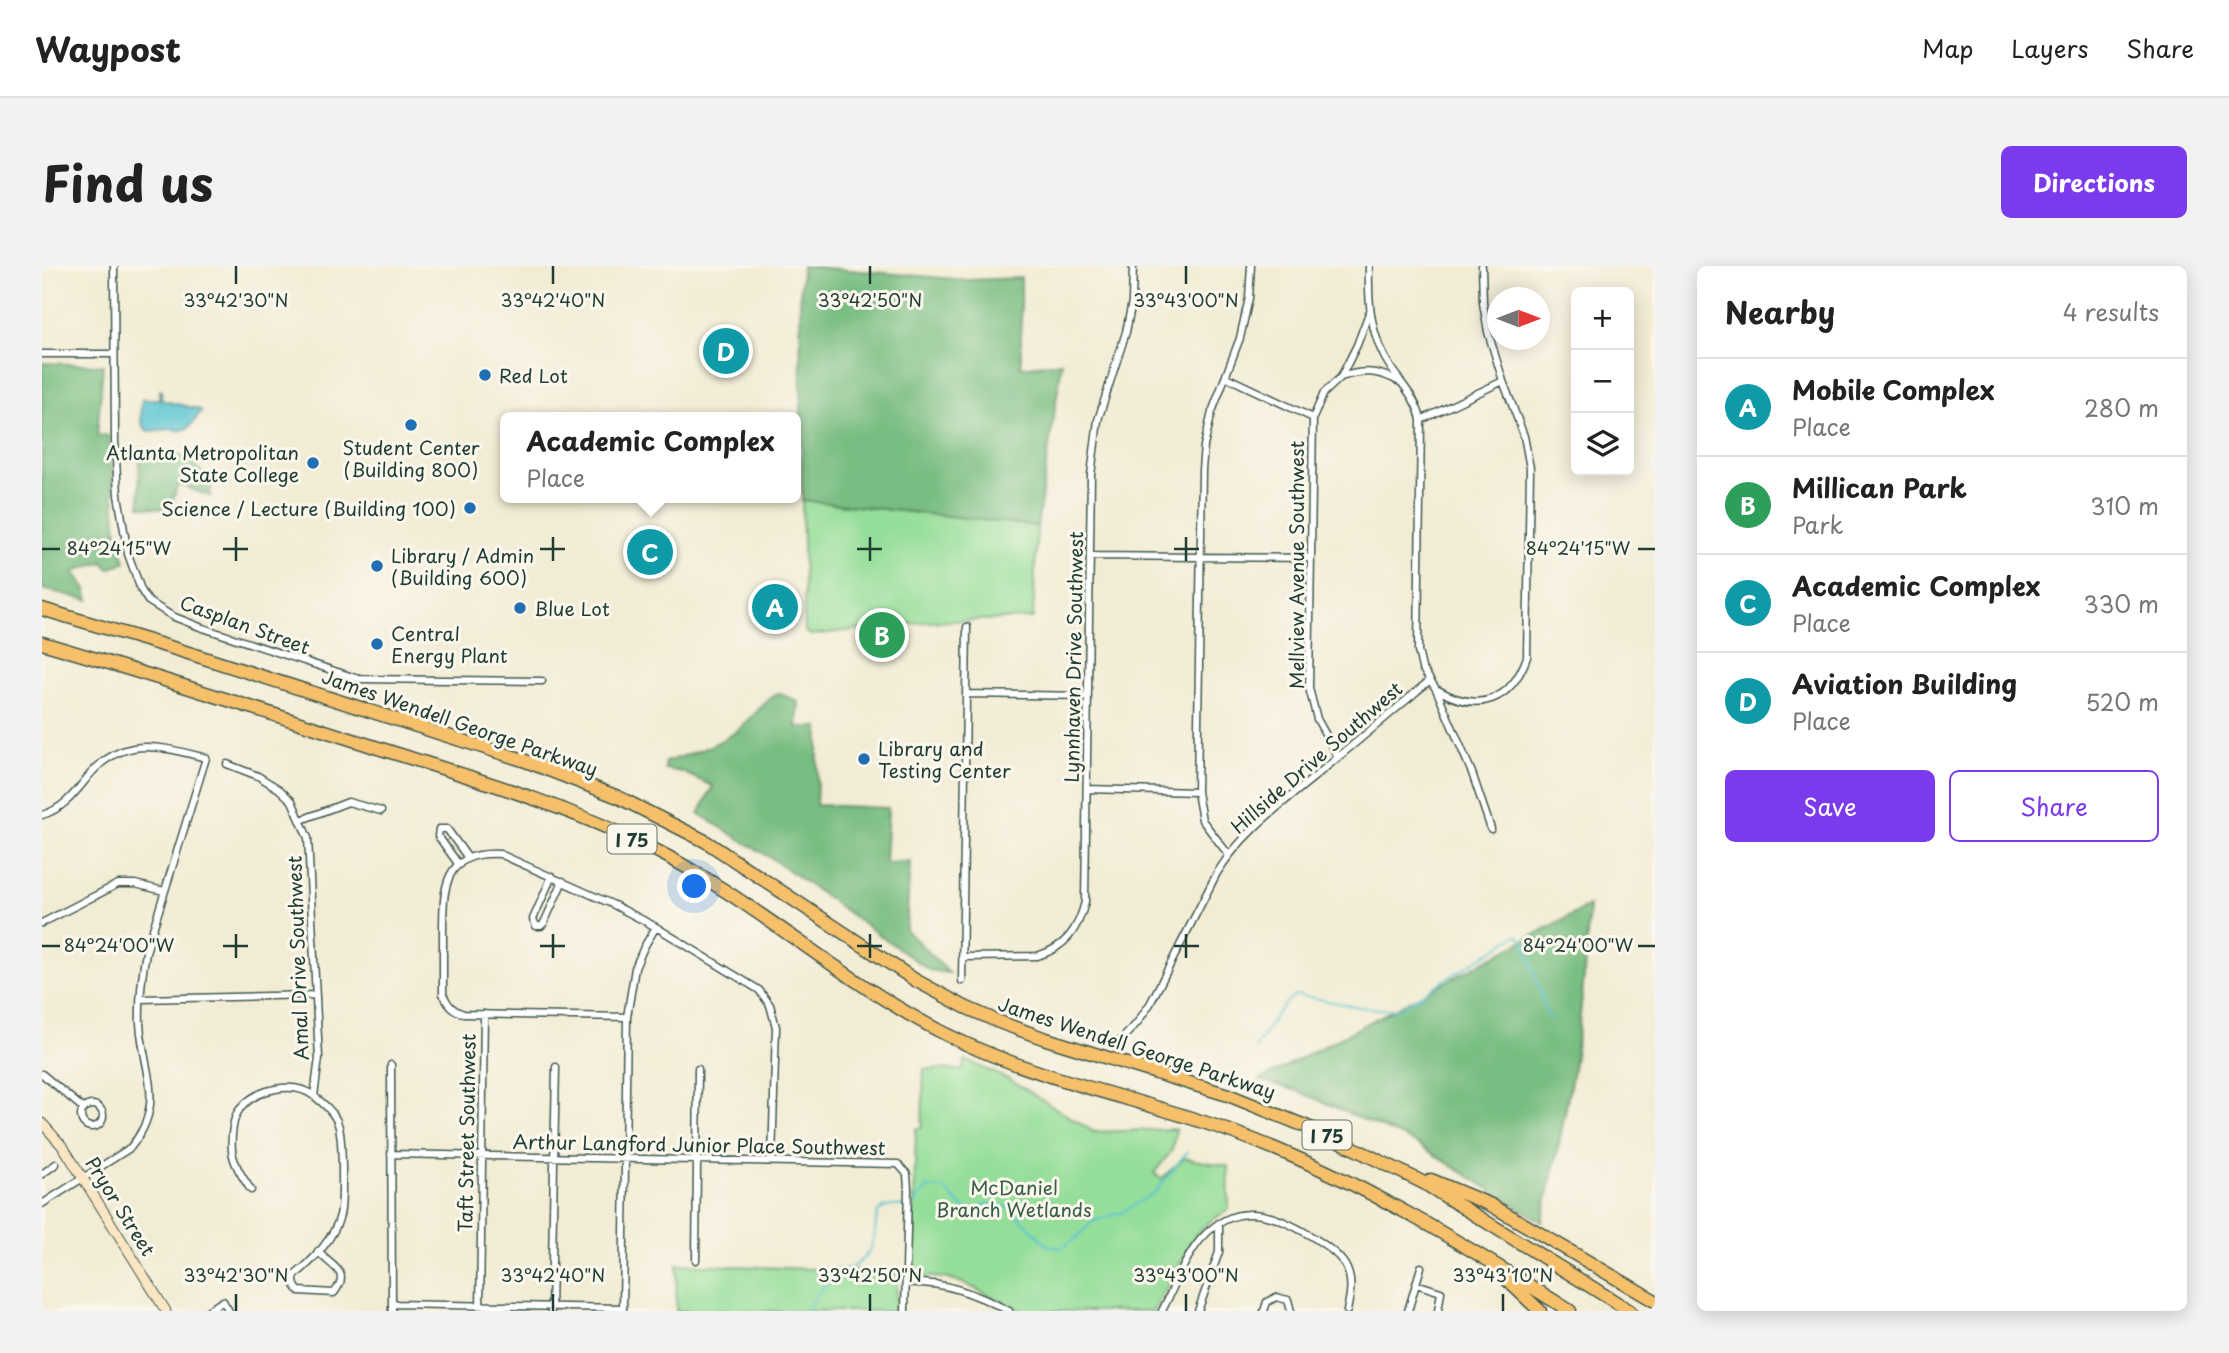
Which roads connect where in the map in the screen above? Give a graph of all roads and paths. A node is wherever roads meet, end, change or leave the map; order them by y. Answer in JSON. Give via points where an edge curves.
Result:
{"nodes":[{"id":1,"x":114,"y":266,"type":"edge"},
{"id":2,"x":1133,"y":266,"type":"edge"},
{"id":3,"x":1251,"y":266,"type":"edge"},
{"id":4,"x":1369,"y":266,"type":"edge"},
{"id":5,"x":1482,"y":266,"type":"edge"},
{"id":6,"x":1370,"y":312,"type":"junction"},
{"id":7,"x":42,"y":354,"type":"edge"},
{"id":8,"x":114,"y":354,"type":"junction"},
{"id":9,"x":1226,"y":377,"type":"junction"},
{"id":10,"x":1341,"y":377,"type":"junction"},
{"id":11,"x":1503,"y":381,"type":"junction"},
{"id":12,"x":1402,"y":382,"type":"junction"},
{"id":13,"x":1312,"y":418,"type":"junction"},
{"id":14,"x":1422,"y":421,"type":"junction"},
{"id":15,"x":1090,"y":556,"type":"junction"},
{"id":16,"x":1200,"y":557,"type":"junction"},
{"id":17,"x":1310,"y":558,"type":"junction"},
{"id":18,"x":42,"y":609,"type":"edge"},
{"id":19,"x":967,"y":627,"type":"dead end"},
{"id":20,"x":42,"y":643,"type":"edge"},
{"id":21,"x":542,"y":681,"type":"dead end"},
{"id":22,"x":1429,"y":681,"type":"junction"},
{"id":23,"x":1436,"y":689,"type":"junction"},
{"id":24,"x":966,"y":694,"type":"junction"},
{"id":25,"x":1088,"y":696,"type":"junction"},
{"id":26,"x":1338,"y":757,"type":"junction"},
{"id":27,"x":228,"y":764,"type":"dead end"},
{"id":28,"x":1087,"y":789,"type":"junction"},
{"id":29,"x":1197,"y":792,"type":"junction"},
{"id":30,"x":382,"y":811,"type":"dead end"},
{"id":31,"x":42,"y":815,"type":"edge"},
{"id":32,"x":301,"y":820,"type":"junction"},
{"id":33,"x":1491,"y":829,"type":"dead end"},
{"id":34,"x":1228,"y":855,"type":"junction"},
{"id":35,"x":468,"y":858,"type":"junction"},
{"id":36,"x":459,"y":865,"type":"junction"},
{"id":37,"x":552,"y":876,"type":"junction"},
{"id":38,"x":563,"y":881,"type":"junction"},
{"id":39,"x":164,"y":891,"type":"junction"},
{"id":40,"x":42,"y":923,"type":"edge"},
{"id":41,"x":656,"y":927,"type":"junction"},
{"id":42,"x":962,"y":957,"type":"junction"},
{"id":43,"x":962,"y":981,"type":"dead end"},
{"id":44,"x":316,"y":995,"type":"junction"},
{"id":45,"x":140,"y":999,"type":"junction"},
{"id":46,"x":484,"y":1014,"type":"junction"},
{"id":47,"x":627,"y":1017,"type":"junction"},
{"id":48,"x":1121,"y":1040,"type":"dead end"},
{"id":49,"x":391,"y":1065,"type":"dead end"},
{"id":50,"x":556,"y":1067,"type":"dead end"},
{"id":51,"x":698,"y":1069,"type":"dead end"},
{"id":52,"x":42,"y":1074,"type":"edge"},
{"id":53,"x":314,"y":1096,"type":"junction"},
{"id":54,"x":83,"y":1109,"type":"dead end"},
{"id":55,"x":42,"y":1123,"type":"edge"},
{"id":56,"x":391,"y":1154,"type":"junction"},
{"id":57,"x":482,"y":1156,"type":"junction"},
{"id":58,"x":554,"y":1157,"type":"junction"},
{"id":59,"x":626,"y":1159,"type":"junction"},
{"id":60,"x":698,"y":1160,"type":"junction"},
{"id":61,"x":772,"y":1161,"type":"junction"},
{"id":62,"x":56,"y":1164,"type":"dead end"},
{"id":63,"x":1388,"y":1164,"type":"junction"},
{"id":64,"x":42,"y":1174,"type":"edge"},
{"id":65,"x":83,"y":1178,"type":"junction"},
{"id":66,"x":251,"y":1190,"type":"dead end"},
{"id":67,"x":42,"y":1204,"type":"edge"},
{"id":68,"x":1219,"y":1223,"type":"junction"},
{"id":69,"x":318,"y":1251,"type":"junction"},
{"id":70,"x":696,"y":1259,"type":"dead end"},
{"id":71,"x":1421,"y":1268,"type":"dead end"},
{"id":72,"x":1501,"y":1271,"type":"junction"},
{"id":73,"x":906,"y":1283,"type":"junction"},
{"id":74,"x":1416,"y":1284,"type":"junction"},
{"id":75,"x":1655,"y":1301,"type":"edge"},
{"id":76,"x":392,"y":1307,"type":"edge"},
{"id":77,"x":480,"y":1308,"type":"edge"},
{"id":78,"x":551,"y":1309,"type":"edge"},
{"id":79,"x":623,"y":1309,"type":"edge"},
{"id":80,"x":1539,"y":1310,"type":"edge"},
{"id":81,"x":166,"y":1311,"type":"edge"},
{"id":82,"x":207,"y":1311,"type":"edge"},
{"id":83,"x":229,"y":1311,"type":"edge"},
{"id":84,"x":905,"y":1311,"type":"edge"},
{"id":85,"x":1009,"y":1311,"type":"edge"},
{"id":86,"x":1162,"y":1311,"type":"edge"},
{"id":87,"x":1198,"y":1311,"type":"edge"},
{"id":88,"x":1264,"y":1311,"type":"edge"},
{"id":89,"x":1292,"y":1311,"type":"edge"},
{"id":90,"x":1347,"y":1311,"type":"edge"},
{"id":91,"x":1408,"y":1311,"type":"edge"},
{"id":92,"x":1438,"y":1311,"type":"edge"},
{"id":93,"x":1570,"y":1311,"type":"edge"},
{"id":94,"x":1630,"y":1311,"type":"edge"}],
"edges":[{"from":1,"to":8,"type":"street","name":"Casplan Street"},
{"from":2,"to":15,"type":"street","name":"Lynnhaven Drive Southwest","via":[[1126,332],[1096,429]]},
{"from":3,"to":9,"type":"street","via":[[1243,325]]},
{"from":4,"to":6,"type":"street"},
{"from":5,"to":11,"type":"street","via":[[1485,312]]},
{"from":6,"to":10,"type":"street","name":"Mellview Avenue Southwest"},
{"from":6,"to":12,"type":"street","via":[[1381,351]]},
{"from":7,"to":8,"type":"street"},
{"from":8,"to":21,"type":"street","name":"Casplan Street","via":[[120,517],[132,569],[148,601],[200,627],[359,679]]},
{"from":9,"to":13,"type":"street"},
{"from":9,"to":16,"type":"street","via":[[1204,446]]},
{"from":10,"to":12,"type":"street","via":[[1370,370]]},
{"from":10,"to":13,"type":"street","name":"Mellview Avenue Southwest","via":[[1324,393]]},
{"from":11,"to":14,"type":"street"},
{"from":11,"to":23,"type":"street","via":[[1524,436],[1530,468],[1527,657],[1514,684],[1489,700],[1464,702]]},
{"from":12,"to":14,"type":"street"},
{"from":13,"to":17,"type":"street","name":"Mellview Avenue Southwest"},
{"from":14,"to":22,"type":"street","via":[[1418,652]]},
{"from":15,"to":16,"type":"street"},
{"from":15,"to":25,"type":"street","name":"Lynnhaven Drive Southwest"},
{"from":16,"to":17,"type":"street"},
{"from":16,"to":29,"type":"street"},
{"from":17,"to":26,"type":"street","name":"Mellview Avenue Southwest","via":[[1309,688],[1317,719]]},
{"from":18,"to":63,"type":"highway","name":"James Wendell George Parkway","number":"I 75","via":[[462,740],[596,787],[715,847],[915,981],[973,1011],[1042,1038],[1252,1104]]},
{"from":19,"to":24,"type":"street"},
{"from":20,"to":72,"type":"highway","number":"I 75","via":[[585,817],[696,873],[880,996],[947,1035],[1023,1067],[1281,1150],[1395,1205]]},
{"from":22,"to":23,"type":"street"},
{"from":22,"to":26,"type":"street","name":"Hillside Drive Southwest"},
{"from":23,"to":33,"type":"street"},
{"from":24,"to":25,"type":"street"},
{"from":24,"to":42,"type":"street"},
{"from":25,"to":28,"type":"street","name":"Lynnhaven Drive Southwest"},
{"from":26,"to":34,"type":"street","name":"Hillside Drive Southwest"},
{"from":27,"to":32,"type":"street","name":"Amal Drive Southwest","via":[[279,789]]},
{"from":28,"to":29,"type":"street"},
{"from":28,"to":42,"type":"street","name":"Lynnhaven Drive Southwest","via":[[1085,902],[1073,933],[1057,948],[1037,956]]},
{"from":29,"to":34,"type":"street","via":[[1202,820]]},
{"from":30,"to":32,"type":"street","via":[[348,802]]},
{"from":31,"to":39,"type":"street","via":[[70,799],[102,762],[132,748],[162,746],[206,758]]},
{"from":32,"to":44,"type":"street","name":"Amal Drive Southwest","via":[[308,838]]},
{"from":34,"to":48,"type":"street","name":"Hillside Drive Southwest","via":[[1150,1004]]},
{"from":35,"to":36,"type":"street"},
{"from":35,"to":36,"type":"street","via":[[447,829],[439,829],[438,836]]},
{"from":35,"to":37,"type":"street","via":[[500,854]]},
{"from":36,"to":46,"type":"street","name":"Taft Street Southwest","via":[[443,894],[443,994],[456,1011]]},
{"from":37,"to":38,"type":"street"},
{"from":37,"to":38,"type":"street","via":[[533,919],[536,926],[544,923]]},
{"from":38,"to":41,"type":"street"},
{"from":39,"to":40,"type":"street","via":[[118,884]]},
{"from":39,"to":45,"type":"street","via":[[146,952]]},
{"from":41,"to":47,"type":"street","via":[[635,968]]},
{"from":41,"to":61,"type":"street","via":[[759,990],[770,1005],[776,1027]]},
{"from":42,"to":43,"type":"street"},
{"from":44,"to":45,"type":"street"},
{"from":44,"to":53,"type":"street","name":"Amal Drive Southwest","via":[[319,1058]]},
{"from":45,"to":65,"type":"street","via":[[151,1094],[149,1119],[130,1148]]},
{"from":46,"to":47,"type":"street"},
{"from":46,"to":57,"type":"street","name":"Taft Street Southwest"},
{"from":47,"to":59,"type":"street"},
{"from":49,"to":56,"type":"street"},
{"from":50,"to":58,"type":"street"},
{"from":51,"to":60,"type":"street"},
{"from":52,"to":54,"type":"street"},
{"from":53,"to":66,"type":"street","name":"Amal Drive Southwest","via":[[306,1090],[280,1088],[258,1094],[239,1110],[232,1153]]},
{"from":53,"to":69,"type":"street","via":[[338,1123],[341,1145],[340,1215]]},
{"from":55,"to":65,"type":"main road","name":"Pryor Street"},
{"from":56,"to":57,"type":"street","name":"Arthur Langford Junior Place Southwest"},
{"from":56,"to":76,"type":"street"},
{"from":57,"to":58,"type":"street","name":"Arthur Langford Junior Place Southwest"},
{"from":57,"to":77,"type":"street","name":"Taft Street Southwest"},
{"from":58,"to":59,"type":"street","name":"Arthur Langford Junior Place Southwest"},
{"from":58,"to":78,"type":"street"},
{"from":59,"to":60,"type":"street","name":"Arthur Langford Junior Place Southwest"},
{"from":59,"to":79,"type":"street"},
{"from":60,"to":61,"type":"street","name":"Arthur Langford Junior Place Southwest"},
{"from":60,"to":70,"type":"street"},
{"from":61,"to":73,"type":"street","name":"Arthur Langford Junior Place Southwest","via":[[898,1164],[907,1174]]},
{"from":62,"to":64,"type":"street"},
{"from":63,"to":75,"type":"highway","via":[[1474,1197]]},
{"from":63,"to":94,"type":"highway","name":"James Wendell George Parkway","number":"I 75"},
{"from":65,"to":67,"type":"street"},
{"from":65,"to":81,"type":"main road","name":"Pryor Street"},
{"from":68,"to":86,"type":"street","via":[[1196,1245]]},
{"from":68,"to":87,"type":"street","via":[[1219,1252]]},
{"from":68,"to":90,"type":"street","via":[[1236,1215],[1260,1214],[1328,1248],[1339,1257],[1351,1280]]},
{"from":69,"to":69,"type":"street","via":[[295,1275],[295,1287],[305,1293],[334,1293],[342,1278]]},
{"from":71,"to":74,"type":"street"},
{"from":72,"to":80,"type":"highway"},
{"from":72,"to":93,"type":"highway","number":"I 75"},
{"from":73,"to":84,"type":"street","name":"Arthur Langford Junior Place Southwest"},
{"from":73,"to":85,"type":"street","via":[[949,1286]]},
{"from":74,"to":91,"type":"street"},
{"from":74,"to":92,"type":"street","via":[[1441,1292]]},
{"from":76,"to":77,"type":"street"},
{"from":77,"to":78,"type":"street"},
{"from":78,"to":79,"type":"street"},
{"from":82,"to":83,"type":"street","via":[[223,1301]]},
{"from":88,"to":89,"type":"street","via":[[1266,1302],[1276,1297],[1287,1300]]}]}
